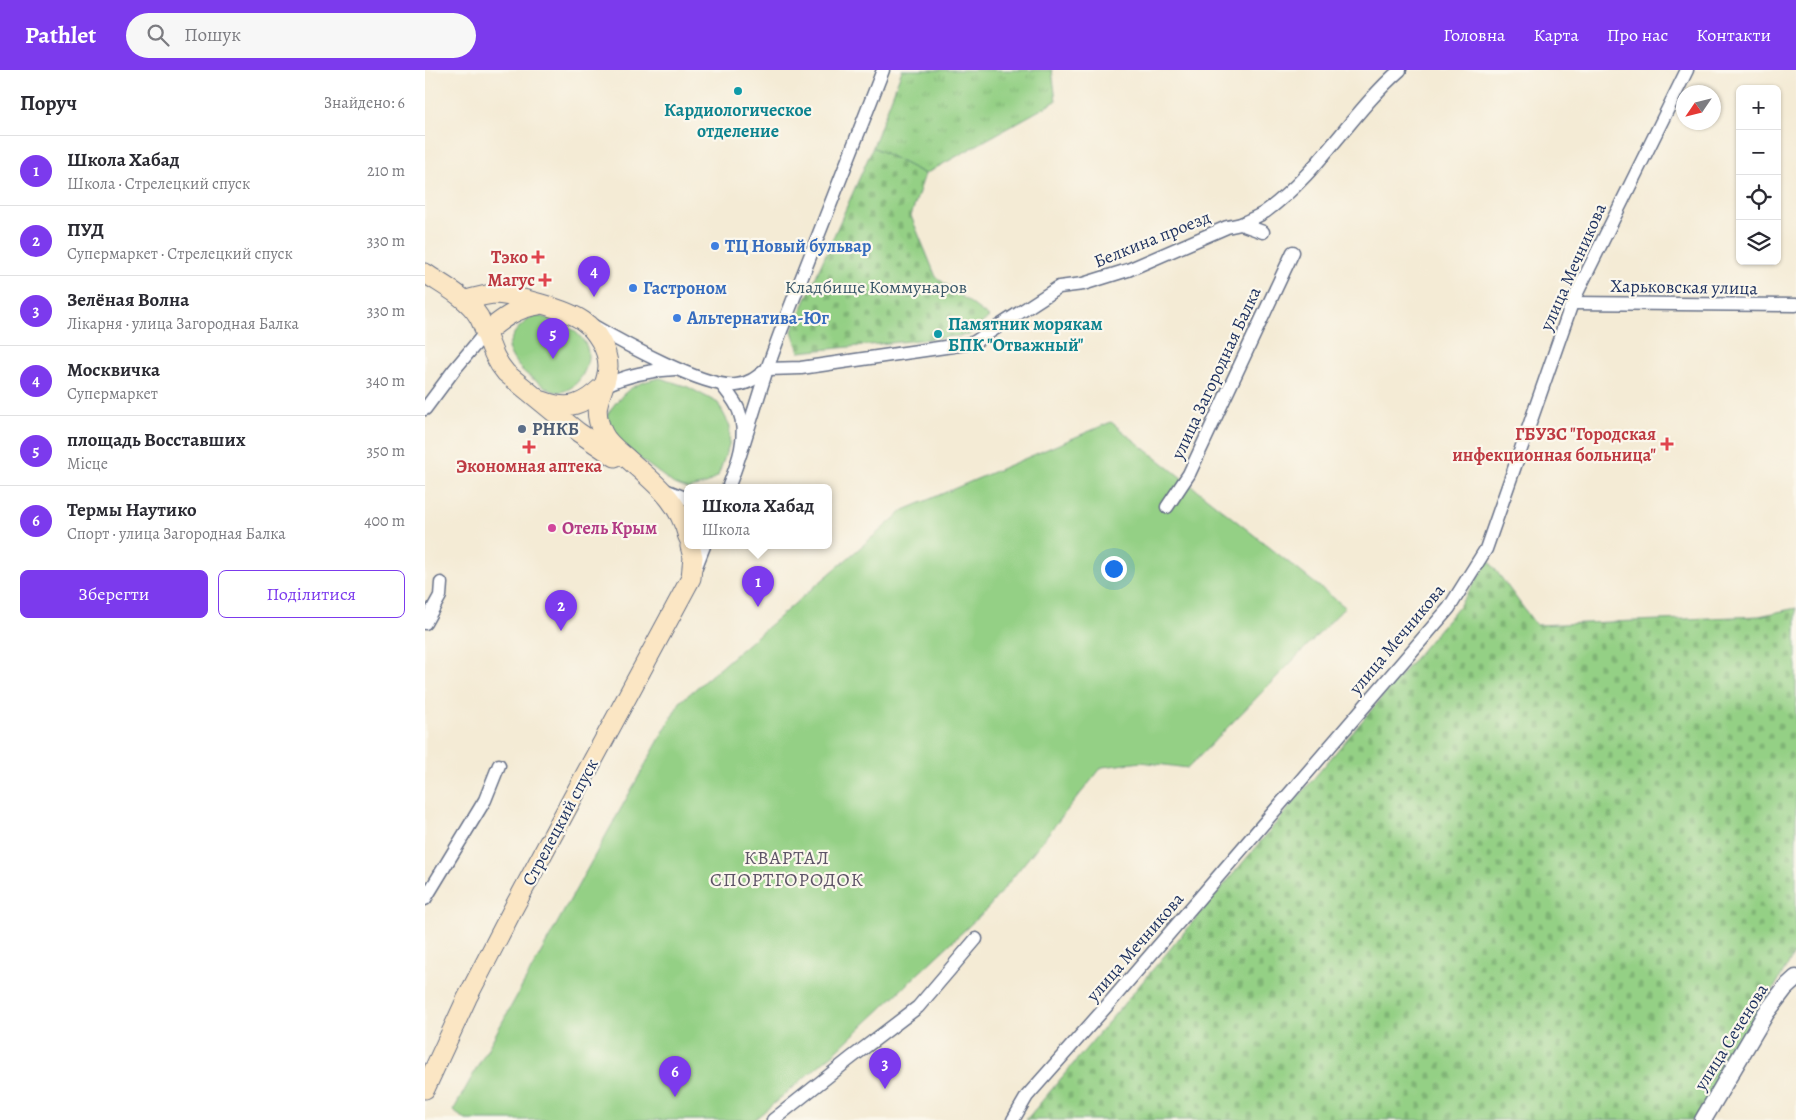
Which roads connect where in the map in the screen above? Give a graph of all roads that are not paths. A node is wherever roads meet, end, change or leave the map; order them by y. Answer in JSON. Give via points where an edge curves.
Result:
{"nodes":[{"id":1,"x":883,"y":70,"type":"edge"},
{"id":2,"x":1400,"y":70,"type":"edge"},
{"id":3,"x":1687,"y":70,"type":"edge"},
{"id":4,"x":1241,"y":224,"type":"junction"},
{"id":5,"x":1263,"y":232,"type":"dead end"},
{"id":6,"x":1293,"y":252,"type":"dead end"},
{"id":7,"x":425,"y":273,"type":"edge"},
{"id":8,"x":466,"y":300,"type":"junction"},
{"id":9,"x":1573,"y":303,"type":"junction"},
{"id":10,"x":545,"y":304,"type":"junction"},
{"id":11,"x":1796,"y":305,"type":"edge"},
{"id":12,"x":583,"y":320,"type":"junction"},
{"id":13,"x":485,"y":333,"type":"junction"},
{"id":14,"x":679,"y":369,"type":"junction"},
{"id":15,"x":767,"y":369,"type":"junction"},
{"id":16,"x":722,"y":385,"type":"junction"},
{"id":17,"x":603,"y":386,"type":"junction"},
{"id":18,"x":537,"y":398,"type":"junction"},
{"id":19,"x":425,"y":409,"type":"edge"},
{"id":20,"x":740,"y":455,"type":"junction"},
{"id":21,"x":730,"y":484,"type":"edge"},
{"id":22,"x":663,"y":490,"type":"junction"},
{"id":23,"x":684,"y":498,"type":"edge"},
{"id":24,"x":1167,"y":507,"type":"dead end"},
{"id":25,"x":684,"y":522,"type":"edge"},
{"id":26,"x":696,"y":549,"type":"edge"},
{"id":27,"x":441,"y":583,"type":"dead end"},
{"id":28,"x":425,"y":623,"type":"edge"},
{"id":29,"x":499,"y":765,"type":"dead end"},
{"id":30,"x":425,"y":899,"type":"edge"},
{"id":31,"x":976,"y":940,"type":"dead end"},
{"id":32,"x":1795,"y":978,"type":"edge"},
{"id":33,"x":425,"y":1089,"type":"edge"},
{"id":34,"x":773,"y":1120,"type":"edge"},
{"id":35,"x":1013,"y":1120,"type":"edge"},
{"id":36,"x":1703,"y":1120,"type":"edge"}],
"edges":[{"from":1,"to":15,"type":"street"},
{"from":2,"to":4,"type":"street","name":"Белкина проезд","via":[[1290,191],[1264,213]]},
{"from":3,"to":9,"type":"street","name":"улица Мечникова"},
{"from":4,"to":5,"type":"street"},
{"from":4,"to":15,"type":"street","name":"Белкина проезд","via":[[1101,280],[1059,286],[973,342],[801,368]]},
{"from":6,"to":24,"type":"street","name":"улица Загородная Балка","via":[[1189,474]]},
{"from":7,"to":8,"type":"main road"},
{"from":8,"to":10,"type":"main road","via":[[494,294]]},
{"from":8,"to":13,"type":"main road"},
{"from":9,"to":11,"type":"street","name":"Харьковская улица"},
{"from":9,"to":35,"type":"street","name":"улица Мечникова","via":[[1486,549],[1449,608],[1027,1096]]},
{"from":10,"to":12,"type":"main road"},
{"from":10,"to":13,"type":"main road","via":[[517,310]]},
{"from":12,"to":14,"type":"street"},
{"from":12,"to":17,"type":"main road","via":[[603,346],[608,367]]},
{"from":13,"to":18,"type":"main road","via":[[497,364]]},
{"from":13,"to":19,"type":"street"},
{"from":14,"to":16,"type":"street"},
{"from":14,"to":17,"type":"street","via":[[631,374]]},
{"from":15,"to":16,"type":"street","via":[[747,382]]},
{"from":15,"to":20,"type":"street"},
{"from":16,"to":20,"type":"street","via":[[741,416]]},
{"from":17,"to":18,"type":"main road","via":[[590,398],[573,406],[554,405]]},
{"from":17,"to":22,"type":"main road","via":[[597,412],[603,433],[615,448]]},
{"from":18,"to":22,"type":"main road","via":[[578,432]]},
{"from":20,"to":21,"type":"street"},
{"from":22,"to":23,"type":"street"},
{"from":22,"to":25,"type":"main road"},
{"from":26,"to":33,"type":"main road","name":"Стрелецкий спуск","via":[[691,578],[509,917]]},
{"from":27,"to":28,"type":"street","via":[[440,596]]},
{"from":29,"to":30,"type":"street","via":[[485,800]]},
{"from":31,"to":34,"type":"street","via":[[919,1007]]},
{"from":32,"to":36,"type":"street","name":"улица Сеченова","via":[[1766,1013]]}]}
